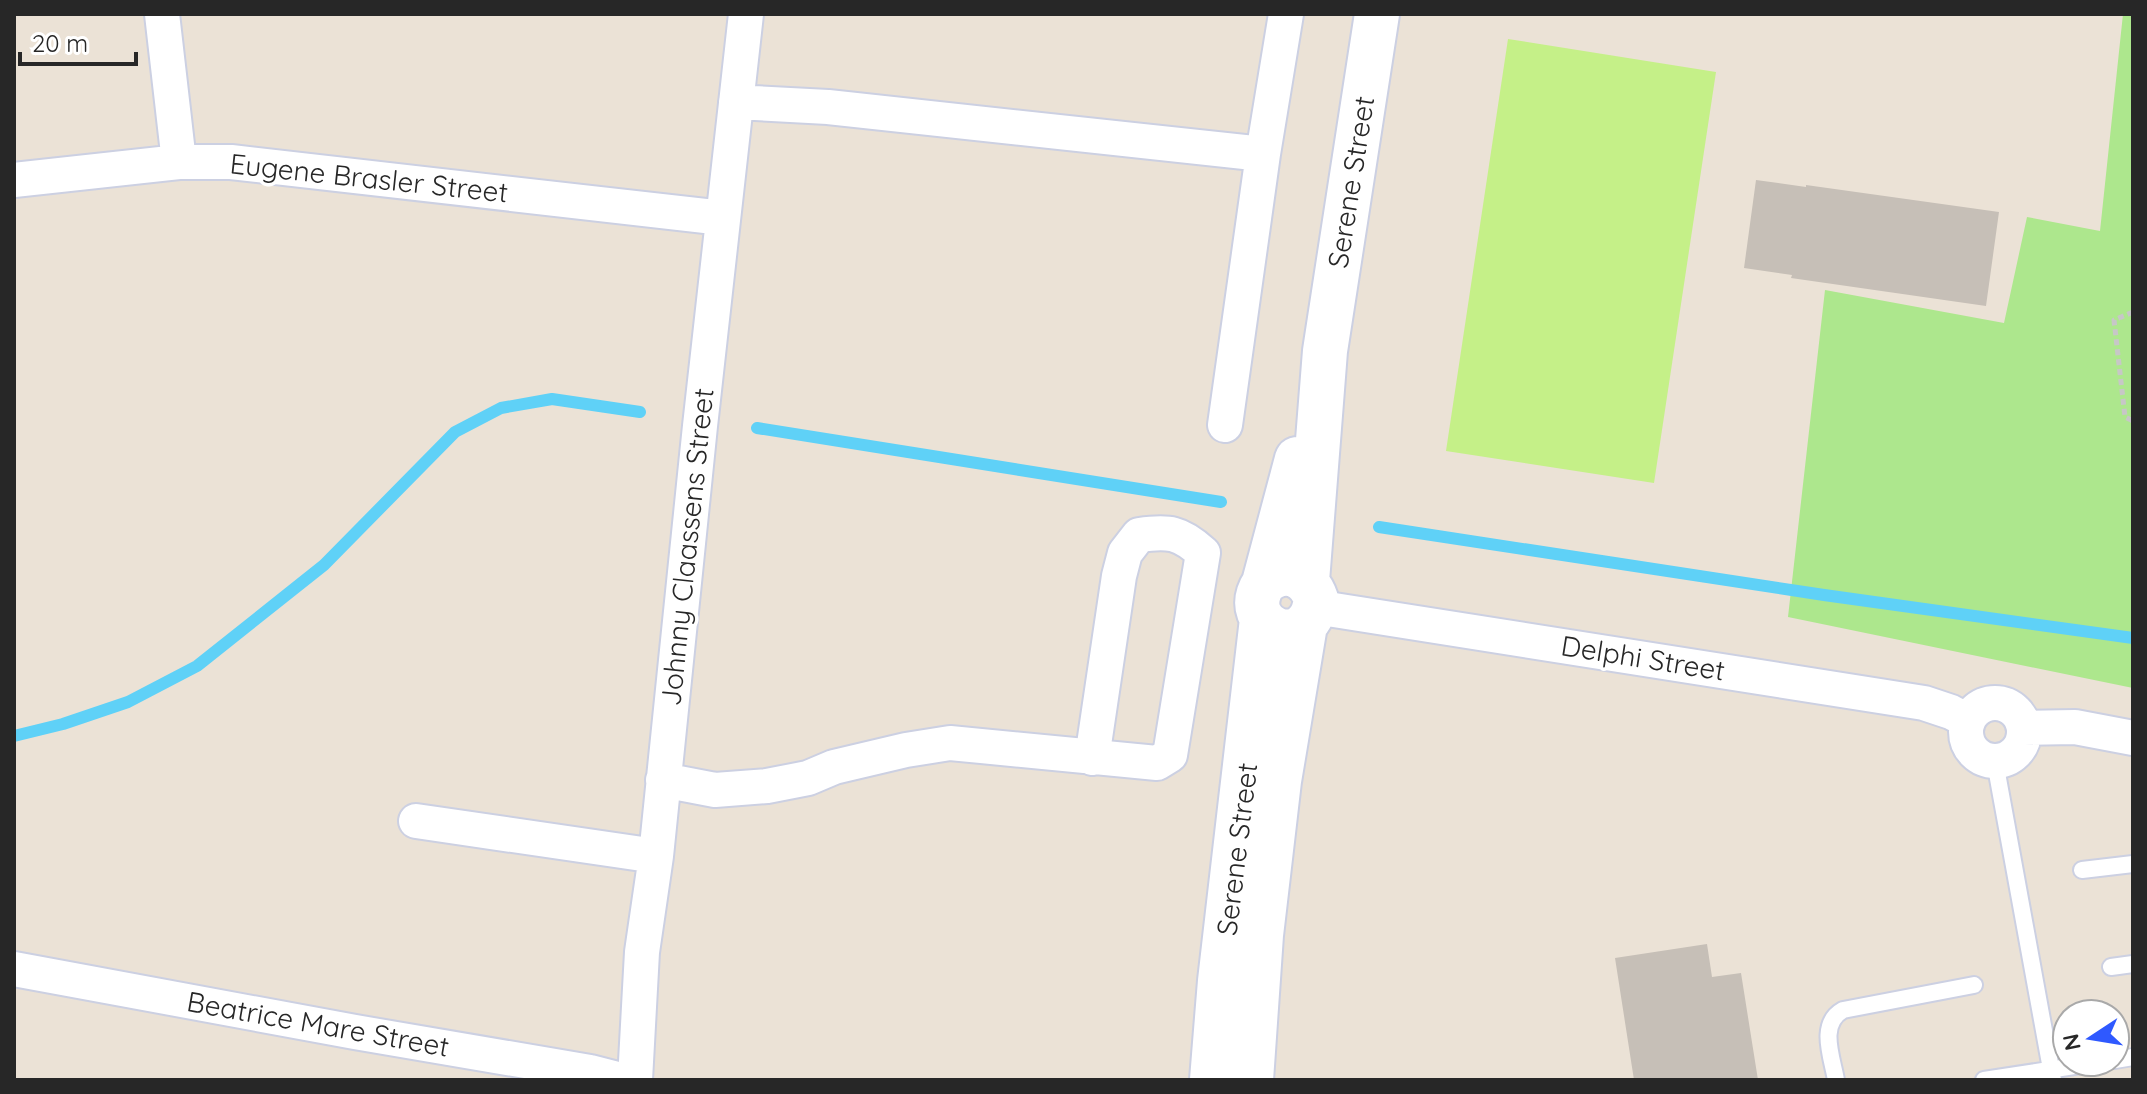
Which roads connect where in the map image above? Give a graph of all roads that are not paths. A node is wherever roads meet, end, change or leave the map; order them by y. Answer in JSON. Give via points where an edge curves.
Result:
{"nodes":[{"id":1,"x":162,"y":14,"type":"edge"},
{"id":2,"x":746,"y":14,"type":"edge"},
{"id":3,"x":1286,"y":14,"type":"edge"},
{"id":4,"x":1377,"y":14,"type":"edge"},
{"id":5,"x":736,"y":102,"type":"junction"},
{"id":6,"x":1263,"y":154,"type":"junction"},
{"id":7,"x":179,"y":162,"type":"junction"},
{"id":8,"x":14,"y":180,"type":"edge"},
{"id":9,"x":723,"y":218,"type":"junction"},
{"id":10,"x":1325,"y":351,"type":"junction"},
{"id":11,"x":1225,"y":425,"type":"dead end"},
{"id":12,"x":1263,"y":601,"type":"junction"},
{"id":13,"x":1309,"y":605,"type":"junction"},
{"id":14,"x":1968,"y":721,"type":"junction"},
{"id":15,"x":2024,"y":728,"type":"junction"},
{"id":16,"x":2133,"y":738,"type":"edge"},
{"id":17,"x":1092,"y":758,"type":"junction"},
{"id":18,"x":1995,"y":762,"type":"junction"},
{"id":19,"x":663,"y":780,"type":"junction"},
{"id":20,"x":416,"y":821,"type":"dead end"},
{"id":21,"x":656,"y":856,"type":"junction"},
{"id":22,"x":2133,"y":864,"type":"edge"},
{"id":23,"x":2082,"y":870,"type":"dead end"},
{"id":24,"x":2133,"y":964,"type":"edge"},
{"id":25,"x":2111,"y":967,"type":"dead end"},
{"id":26,"x":14,"y":969,"type":"edge"},
{"id":27,"x":1974,"y":985,"type":"dead end"},
{"id":28,"x":2051,"y":1070,"type":"edge"},
{"id":29,"x":2051,"y":1075,"type":"edge"},
{"id":30,"x":621,"y":1080,"type":"edge"},
{"id":31,"x":635,"y":1080,"type":"edge"},
{"id":32,"x":1212,"y":1080,"type":"edge"},
{"id":33,"x":1251,"y":1080,"type":"edge"},
{"id":34,"x":1836,"y":1080,"type":"edge"},
{"id":35,"x":1984,"y":1080,"type":"edge"}],
"edges":[{"from":1,"to":7,"type":"street"},
{"from":2,"to":5,"type":"street","name":"Johnny Claassens Street"},
{"from":3,"to":6,"type":"street"},
{"from":4,"to":10,"type":"street","name":"Serene Street"},
{"from":5,"to":6,"type":"street","via":[[828,107]]},
{"from":5,"to":9,"type":"street","name":"Johnny Claassens Street"},
{"from":6,"to":11,"type":"street"},
{"from":7,"to":8,"type":"street","name":"Eugene Brasler Street"},
{"from":7,"to":9,"type":"street","name":"Eugene Brasler Street","via":[[231,162]]},
{"from":9,"to":19,"type":"street","name":"Johnny Claassens Street"},
{"from":10,"to":12,"type":"street","name":"Serene Street"},
{"from":10,"to":13,"type":"street","name":"Serene Street"},
{"from":12,"to":13,"type":"street","via":[[1269,626],[1287,633]]},
{"from":12,"to":32,"type":"street","name":"Serene Street"},
{"from":13,"to":14,"type":"street","name":"Delphi Street","via":[[1924,703]]},
{"from":13,"to":33,"type":"street","name":"Serene Street","via":[[1279,781]]},
{"from":14,"to":15,"type":"street","via":[[1980,706],[1998,702],[2016,711]]},
{"from":14,"to":18,"type":"street","via":[[1970,749]]},
{"from":15,"to":16,"type":"street","via":[[2075,727]]},
{"from":15,"to":18,"type":"street","via":[[2020,747]]},
{"from":17,"to":17,"type":"street","via":[[1125,553],[1139,535],[1165,532],[1187,538],[1203,553],[1170,755],[1157,763]]},
{"from":17,"to":19,"type":"street","via":[[950,743],[767,786],[715,790]]},
{"from":18,"to":28,"type":"lane"},
{"from":19,"to":21,"type":"street","name":"Johnny Claassens Street"},
{"from":20,"to":21,"type":"street"},
{"from":21,"to":31,"type":"street","name":"Johnny Claassens Street","via":[[639,990]]},
{"from":22,"to":23,"type":"lane"},
{"from":24,"to":25,"type":"lane"},
{"from":26,"to":30,"type":"street","name":"Beatrice Mare Street"},
{"from":27,"to":34,"type":"lane","via":[[1834,1015],[1828,1026]]},
{"from":29,"to":35,"type":"lane"}]}
